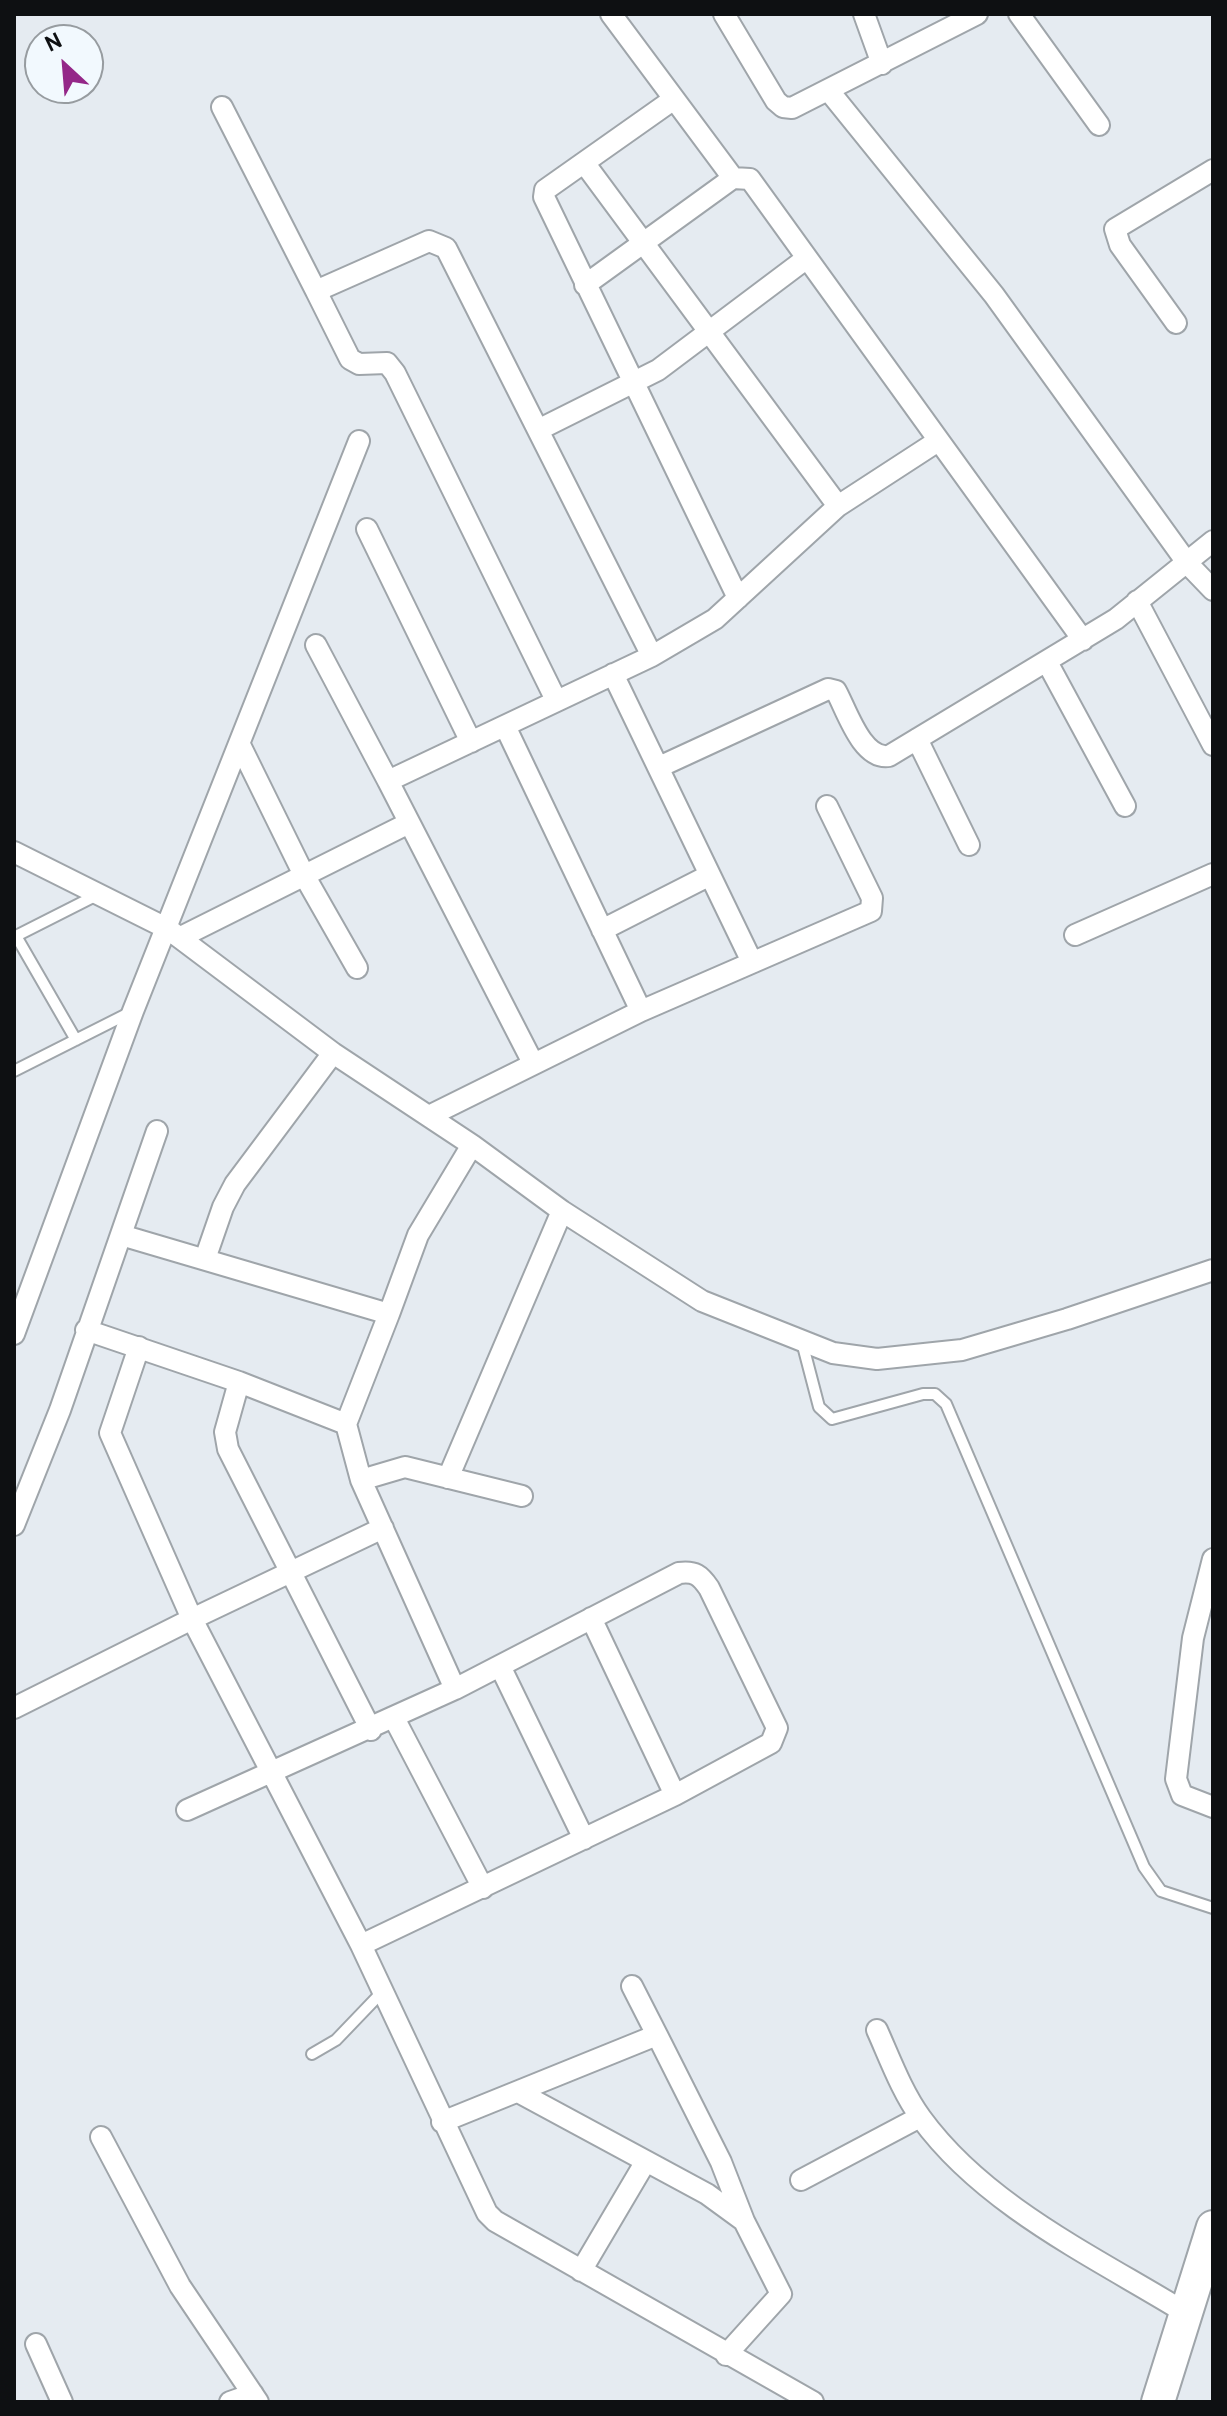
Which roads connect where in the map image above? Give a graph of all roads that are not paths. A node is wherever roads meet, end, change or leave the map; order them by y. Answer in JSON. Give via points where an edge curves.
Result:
{"nodes":[{"id":1,"x":611,"y":14,"type":"edge"},
{"id":2,"x":724,"y":14,"type":"edge"},
{"id":3,"x":864,"y":14,"type":"edge"},
{"id":4,"x":977,"y":14,"type":"edge"},
{"id":5,"x":1019,"y":14,"type":"edge"},
{"id":6,"x":882,"y":64,"type":"junction"},
{"id":7,"x":829,"y":91,"type":"junction"},
{"id":8,"x":674,"y":99,"type":"junction"},
{"id":9,"x":222,"y":107,"type":"dead end"},
{"id":10,"x":1099,"y":125,"type":"dead end"},
{"id":11,"x":585,"y":164,"type":"junction"},
{"id":12,"x":1213,"y":170,"type":"edge"},
{"id":13,"x":733,"y":178,"type":"junction"},
{"id":14,"x":643,"y":243,"type":"junction"},
{"id":15,"x":807,"y":258,"type":"junction"},
{"id":16,"x":585,"y":285,"type":"junction"},
{"id":17,"x":316,"y":291,"type":"junction"},
{"id":18,"x":1176,"y":323,"type":"dead end"},
{"id":19,"x":709,"y":334,"type":"junction"},
{"id":20,"x":633,"y":384,"type":"junction"},
{"id":21,"x":538,"y":430,"type":"junction"},
{"id":22,"x":359,"y":441,"type":"dead end"},
{"id":23,"x":938,"y":441,"type":"junction"},
{"id":24,"x":838,"y":506,"type":"junction"},
{"id":25,"x":367,"y":529,"type":"dead end"},
{"id":26,"x":1213,"y":541,"type":"edge"},
{"id":27,"x":1188,"y":564,"type":"junction"},
{"id":28,"x":1213,"y":590,"type":"edge"},
{"id":29,"x":738,"y":598,"type":"junction"},
{"id":30,"x":1137,"y":601,"type":"junction"},
{"id":31,"x":1083,"y":640,"type":"junction"},
{"id":32,"x":316,"y":645,"type":"dead end"},
{"id":33,"x":652,"y":656,"type":"junction"},
{"id":34,"x":1047,"y":662,"type":"junction"},
{"id":35,"x":613,"y":674,"type":"junction"},
{"id":36,"x":556,"y":700,"type":"junction"},
{"id":37,"x":505,"y":726,"type":"junction"},
{"id":38,"x":917,"y":739,"type":"junction"},
{"id":39,"x":471,"y":742,"type":"junction"},
{"id":40,"x":240,"y":745,"type":"junction"},
{"id":41,"x":1213,"y":745,"type":"edge"},
{"id":42,"x":659,"y":767,"type":"junction"},
{"id":43,"x":388,"y":781,"type":"junction"},
{"id":44,"x":827,"y":806,"type":"dead end"},
{"id":45,"x":1125,"y":806,"type":"dead end"},
{"id":46,"x":409,"y":823,"type":"junction"},
{"id":47,"x":969,"y":845,"type":"dead end"},
{"id":48,"x":14,"y":852,"type":"edge"},
{"id":49,"x":1213,"y":874,"type":"edge"},
{"id":50,"x":304,"y":875,"type":"junction"},
{"id":51,"x":710,"y":875,"type":"junction"},
{"id":52,"x":99,"y":894,"type":"junction"},
{"id":53,"x":602,"y":930,"type":"junction"},
{"id":54,"x":174,"y":933,"type":"junction"},
{"id":55,"x":1075,"y":935,"type":"dead end"},
{"id":56,"x":15,"y":937,"type":"edge"},
{"id":57,"x":752,"y":962,"type":"junction"},
{"id":58,"x":357,"y":968,"type":"dead end"},
{"id":59,"x":133,"y":1011,"type":"junction"},
{"id":60,"x":641,"y":1011,"type":"junction"},
{"id":61,"x":76,"y":1040,"type":"junction"},
{"id":62,"x":333,"y":1053,"type":"junction"},
{"id":63,"x":533,"y":1063,"type":"junction"},
{"id":64,"x":14,"y":1071,"type":"edge"},
{"id":65,"x":429,"y":1116,"type":"junction"},
{"id":66,"x":157,"y":1131,"type":"dead end"},
{"id":67,"x":472,"y":1145,"type":"junction"},
{"id":68,"x":562,"y":1211,"type":"junction"},
{"id":69,"x":121,"y":1235,"type":"junction"},
{"id":70,"x":205,"y":1259,"type":"junction"},
{"id":71,"x":1213,"y":1270,"type":"edge"},
{"id":72,"x":389,"y":1314,"type":"junction"},
{"id":73,"x":86,"y":1330,"type":"junction"},
{"id":74,"x":14,"y":1334,"type":"edge"},
{"id":75,"x":802,"y":1342,"type":"junction"},
{"id":76,"x":139,"y":1347,"type":"junction"},
{"id":77,"x":239,"y":1382,"type":"junction"},
{"id":78,"x":346,"y":1424,"type":"junction"},
{"id":79,"x":448,"y":1478,"type":"junction"},
{"id":80,"x":361,"y":1480,"type":"junction"},
{"id":81,"x":522,"y":1496,"type":"dead end"},
{"id":82,"x":14,"y":1525,"type":"edge"},
{"id":83,"x":383,"y":1528,"type":"junction"},
{"id":84,"x":1213,"y":1559,"type":"edge"},
{"id":85,"x":291,"y":1571,"type":"junction"},
{"id":86,"x":591,"y":1618,"type":"junction"},
{"id":87,"x":192,"y":1619,"type":"junction"},
{"id":88,"x":500,"y":1666,"type":"junction"},
{"id":89,"x":455,"y":1689,"type":"junction"},
{"id":90,"x":14,"y":1708,"type":"edge"},
{"id":91,"x":394,"y":1718,"type":"junction"},
{"id":92,"x":371,"y":1730,"type":"junction"},
{"id":93,"x":273,"y":1772,"type":"junction"},
{"id":94,"x":675,"y":1795,"type":"junction"},
{"id":95,"x":1213,"y":1807,"type":"edge"},
{"id":96,"x":187,"y":1810,"type":"dead end"},
{"id":97,"x":584,"y":1839,"type":"junction"},
{"id":98,"x":483,"y":1888,"type":"junction"},
{"id":99,"x":1213,"y":1908,"type":"edge"},
{"id":100,"x":361,"y":1945,"type":"junction"},
{"id":101,"x":632,"y":1986,"type":"dead end"},
{"id":102,"x":383,"y":1991,"type":"junction"},
{"id":103,"x":877,"y":2030,"type":"dead end"},
{"id":104,"x":657,"y":2035,"type":"junction"},
{"id":105,"x":312,"y":2054,"type":"dead end"},
{"id":106,"x":520,"y":2093,"type":"junction"},
{"id":107,"x":920,"y":2117,"type":"junction"},
{"id":108,"x":442,"y":2122,"type":"junction"},
{"id":109,"x":101,"y":2137,"type":"dead end"},
{"id":110,"x":646,"y":2161,"type":"junction"},
{"id":111,"x":801,"y":2180,"type":"dead end"},
{"id":112,"x":744,"y":2221,"type":"junction"},
{"id":113,"x":1213,"y":2227,"type":"edge"},
{"id":114,"x":581,"y":2271,"type":"junction"},
{"id":115,"x":1186,"y":2313,"type":"junction"},
{"id":116,"x":36,"y":2344,"type":"dead end"},
{"id":117,"x":726,"y":2355,"type":"junction"},
{"id":118,"x":255,"y":2398,"type":"edge"},
{"id":119,"x":62,"y":2402,"type":"edge"},
{"id":120,"x":230,"y":2402,"type":"edge"},
{"id":121,"x":813,"y":2402,"type":"edge"},
{"id":122,"x":1158,"y":2402,"type":"edge"}],
"edges":[{"from":1,"to":8,"type":"street"},
{"from":2,"to":7,"type":"street","via":[[783,107],[802,105]]},
{"from":3,"to":6,"type":"street"},
{"from":4,"to":6,"type":"street"},
{"from":5,"to":10,"type":"street"},
{"from":6,"to":7,"type":"street"},
{"from":7,"to":27,"type":"street","via":[[994,295]]},
{"from":8,"to":11,"type":"street"},
{"from":8,"to":13,"type":"street"},
{"from":9,"to":17,"type":"street"},
{"from":11,"to":14,"type":"street"},
{"from":11,"to":16,"type":"street","via":[[553,183],[544,197]]},
{"from":12,"to":18,"type":"street","via":[[1115,229],[1120,245]]},
{"from":13,"to":14,"type":"street"},
{"from":13,"to":15,"type":"street","via":[[743,176],[755,185]]},
{"from":14,"to":16,"type":"street"},
{"from":14,"to":19,"type":"street"},
{"from":15,"to":19,"type":"street"},
{"from":15,"to":23,"type":"street"},
{"from":16,"to":20,"type":"street"},
{"from":17,"to":21,"type":"street","via":[[429,241],[441,243]]},
{"from":17,"to":36,"type":"street","via":[[350,359],[359,364],[387,363],[395,373]]},
{"from":19,"to":20,"type":"street"},
{"from":19,"to":24,"type":"street"},
{"from":20,"to":21,"type":"street"},
{"from":20,"to":29,"type":"street"},
{"from":21,"to":33,"type":"street"},
{"from":22,"to":40,"type":"street"},
{"from":23,"to":24,"type":"street"},
{"from":23,"to":31,"type":"street"},
{"from":24,"to":29,"type":"street"},
{"from":25,"to":39,"type":"street"},
{"from":26,"to":27,"type":"street"},
{"from":27,"to":28,"type":"street"},
{"from":27,"to":30,"type":"street"},
{"from":29,"to":33,"type":"street","via":[[698,631]]},
{"from":30,"to":31,"type":"street"},
{"from":30,"to":41,"type":"street"},
{"from":31,"to":34,"type":"street"},
{"from":32,"to":43,"type":"street"},
{"from":33,"to":35,"type":"street"},
{"from":34,"to":38,"type":"street"},
{"from":34,"to":45,"type":"street"},
{"from":35,"to":36,"type":"street"},
{"from":35,"to":42,"type":"street"},
{"from":36,"to":37,"type":"street"},
{"from":37,"to":39,"type":"street"},
{"from":37,"to":53,"type":"street"},
{"from":38,"to":42,"type":"street","via":[[889,756],[874,756],[836,691],[828,689]]},
{"from":38,"to":47,"type":"street"},
{"from":39,"to":43,"type":"street"},
{"from":40,"to":50,"type":"street"},
{"from":40,"to":54,"type":"street"},
{"from":42,"to":51,"type":"street"},
{"from":43,"to":46,"type":"street"},
{"from":44,"to":57,"type":"street","via":[[872,898],[871,911]]},
{"from":46,"to":50,"type":"street"},
{"from":46,"to":63,"type":"street"},
{"from":48,"to":52,"type":"street"},
{"from":49,"to":55,"type":"street"},
{"from":50,"to":54,"type":"street"},
{"from":50,"to":58,"type":"street"},
{"from":51,"to":53,"type":"street"},
{"from":51,"to":57,"type":"street"},
{"from":52,"to":54,"type":"street"},
{"from":52,"to":56,"type":"lane"},
{"from":53,"to":60,"type":"street"},
{"from":54,"to":59,"type":"street"},
{"from":54,"to":62,"type":"street"},
{"from":56,"to":61,"type":"lane"},
{"from":57,"to":60,"type":"street"},
{"from":59,"to":61,"type":"lane"},
{"from":59,"to":74,"type":"street"},
{"from":60,"to":63,"type":"street"},
{"from":61,"to":64,"type":"lane"},
{"from":62,"to":65,"type":"street"},
{"from":62,"to":70,"type":"street","via":[[235,1184]]},
{"from":63,"to":65,"type":"street"},
{"from":65,"to":67,"type":"street"},
{"from":66,"to":69,"type":"street"},
{"from":67,"to":68,"type":"street"},
{"from":67,"to":72,"type":"street","via":[[418,1235]]},
{"from":68,"to":75,"type":"street","via":[[702,1301]]},
{"from":68,"to":79,"type":"street"},
{"from":69,"to":70,"type":"street"},
{"from":69,"to":73,"type":"street"},
{"from":70,"to":72,"type":"street"},
{"from":71,"to":75,"type":"street","via":[[962,1350],[877,1359]]},
{"from":72,"to":78,"type":"street"},
{"from":73,"to":76,"type":"street"},
{"from":73,"to":82,"type":"street"},
{"from":75,"to":99,"type":"lane","via":[[819,1407],[832,1419],[923,1394],[935,1394],[946,1404],[1144,1867],[1161,1891]]},
{"from":76,"to":77,"type":"street"},
{"from":76,"to":87,"type":"street","via":[[110,1433]]},
{"from":77,"to":78,"type":"street"},
{"from":77,"to":85,"type":"street","via":[[225,1432],[228,1449]]},
{"from":78,"to":80,"type":"street"},
{"from":79,"to":80,"type":"street","via":[[405,1467]]},
{"from":79,"to":81,"type":"street"},
{"from":80,"to":83,"type":"street"},
{"from":83,"to":85,"type":"street"},
{"from":83,"to":89,"type":"street"},
{"from":84,"to":95,"type":"street","via":[[1193,1638],[1176,1779],[1182,1795]]},
{"from":85,"to":87,"type":"street"},
{"from":85,"to":92,"type":"street"},
{"from":86,"to":88,"type":"street"},
{"from":86,"to":94,"type":"street"},
{"from":86,"to":94,"type":"street","via":[[679,1573],[700,1575],[777,1728],[771,1743]]},
{"from":87,"to":90,"type":"street"},
{"from":87,"to":93,"type":"street"},
{"from":88,"to":89,"type":"street"},
{"from":88,"to":97,"type":"street"},
{"from":89,"to":91,"type":"street"},
{"from":91,"to":92,"type":"street"},
{"from":91,"to":98,"type":"street"},
{"from":92,"to":93,"type":"street"},
{"from":93,"to":96,"type":"street"},
{"from":93,"to":100,"type":"street"},
{"from":94,"to":97,"type":"street"},
{"from":97,"to":98,"type":"street"},
{"from":98,"to":100,"type":"street"},
{"from":100,"to":102,"type":"street"},
{"from":101,"to":104,"type":"street"},
{"from":102,"to":105,"type":"lane","via":[[336,2040]]},
{"from":102,"to":108,"type":"street"},
{"from":103,"to":107,"type":"street"},
{"from":104,"to":106,"type":"street"},
{"from":104,"to":112,"type":"street","via":[[721,2162]]},
{"from":106,"to":108,"type":"street"},
{"from":106,"to":110,"type":"street"},
{"from":107,"to":111,"type":"street"},
{"from":107,"to":115,"type":"street","via":[[992,2189]]},
{"from":108,"to":114,"type":"street","via":[[487,2213]]},
{"from":109,"to":118,"type":"street","via":[[180,2286]]},
{"from":110,"to":112,"type":"street"},
{"from":110,"to":114,"type":"street"},
{"from":112,"to":117,"type":"street","via":[[781,2294]]},
{"from":113,"to":115,"type":"main road"},
{"from":114,"to":117,"type":"street"},
{"from":115,"to":122,"type":"main road"},
{"from":116,"to":119,"type":"street"},
{"from":117,"to":121,"type":"street"},
{"from":118,"to":120,"type":"street"}]}
